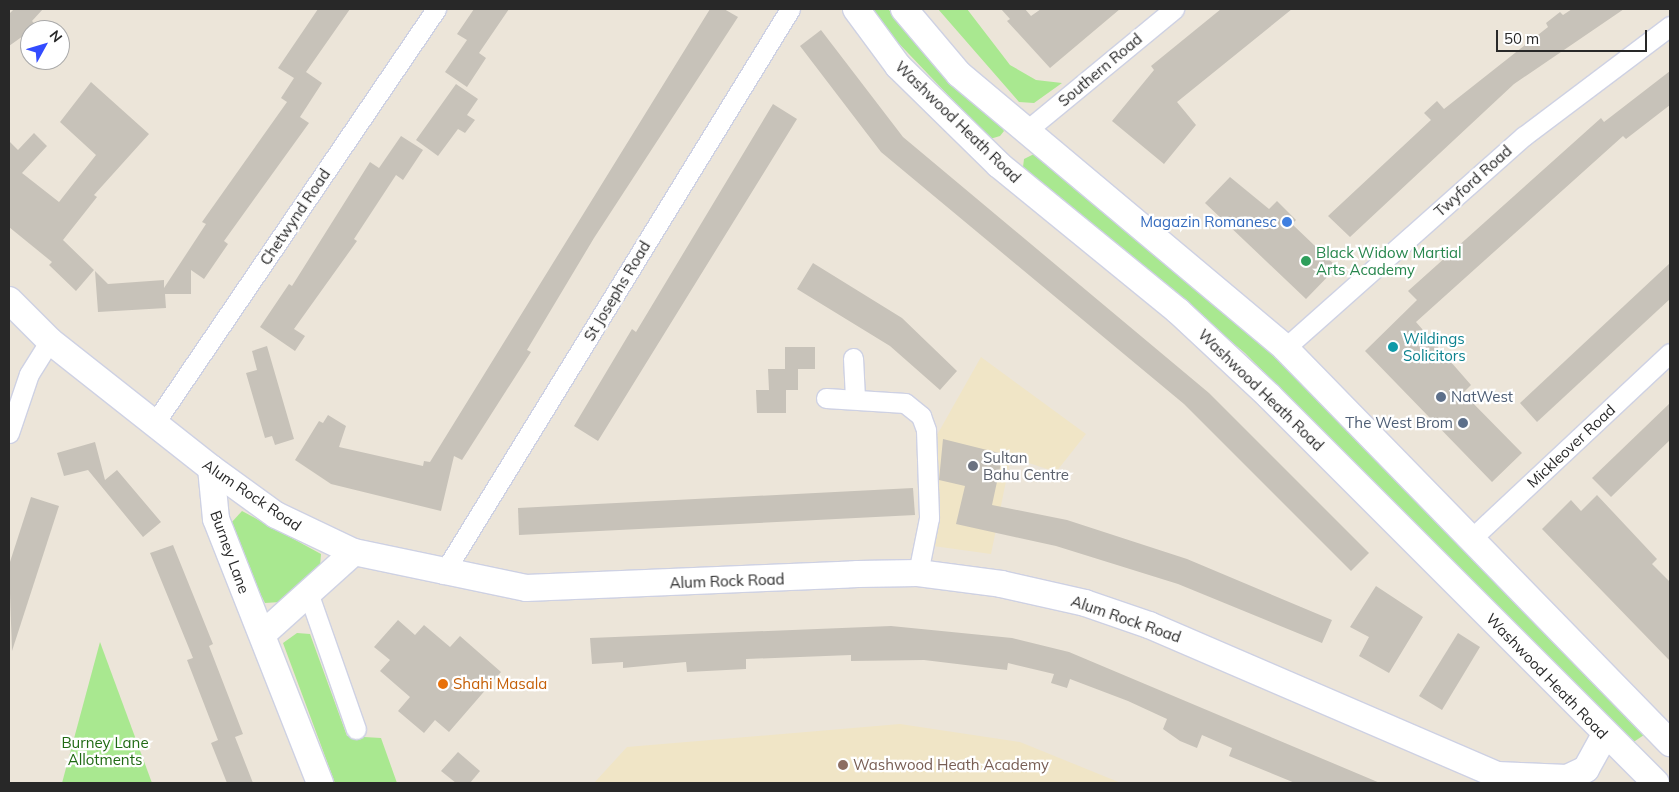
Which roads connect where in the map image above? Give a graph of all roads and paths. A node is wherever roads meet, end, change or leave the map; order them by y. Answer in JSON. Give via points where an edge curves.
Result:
{"nodes":[{"id":1,"x":436,"y":9,"type":"edge"},
{"id":2,"x":790,"y":9,"type":"edge"},
{"id":3,"x":856,"y":9,"type":"edge"},
{"id":4,"x":904,"y":9,"type":"edge"},
{"id":5,"x":1174,"y":9,"type":"edge"},
{"id":6,"x":1670,"y":26,"type":"edge"},
{"id":7,"x":1026,"y":131,"type":"junction"},
{"id":8,"x":1001,"y":167,"type":"junction"},
{"id":9,"x":9,"y":300,"type":"edge"},
{"id":10,"x":50,"y":341,"type":"junction"},
{"id":11,"x":1285,"y":348,"type":"junction"},
{"id":12,"x":1670,"y":353,"type":"edge"},
{"id":13,"x":853,"y":358,"type":"dead end"},
{"id":14,"x":826,"y":398,"type":"dead end"},
{"id":15,"x":855,"y":398,"type":"junction"},
{"id":16,"x":154,"y":424,"type":"junction"},
{"id":17,"x":9,"y":433,"type":"edge"},
{"id":18,"x":210,"y":468,"type":"junction"},
{"id":19,"x":1471,"y":539,"type":"junction"},
{"id":20,"x":354,"y":552,"type":"junction"},
{"id":21,"x":918,"y":573,"type":"junction"},
{"id":22,"x":444,"y":574,"type":"junction"},
{"id":23,"x":309,"y":595,"type":"junction"},
{"id":24,"x":263,"y":634,"type":"junction"},
{"id":25,"x":356,"y":729,"type":"dead end"},
{"id":26,"x":1605,"y":735,"type":"junction"},
{"id":27,"x":1670,"y":743,"type":"edge"},
{"id":28,"x":1506,"y":779,"type":"edge"},
{"id":29,"x":320,"y":783,"type":"edge"},
{"id":30,"x":1656,"y":783,"type":"edge"}],
"edges":[{"from":1,"to":16,"type":"street","name":"Chetwynd Road"},
{"from":2,"to":22,"type":"street","name":"St Josephs Road"},
{"from":3,"to":8,"type":"main road","name":"Washwood Heath Road","via":[[898,66]]},
{"from":4,"to":7,"type":"main road","via":[[960,74]]},
{"from":5,"to":7,"type":"street","name":"Southern Road"},
{"from":6,"to":11,"type":"street","name":"Twyford Road","via":[[1524,136]]},
{"from":7,"to":8,"type":"main road"},
{"from":7,"to":11,"type":"main road"},
{"from":8,"to":26,"type":"main road","name":"Washwood Heath Road","via":[[1178,311],[1269,396]]},
{"from":9,"to":10,"type":"main road","name":"Alum Rock Road"},
{"from":10,"to":16,"type":"main road","name":"Alum Rock Road"},
{"from":10,"to":17,"type":"street","via":[[29,374]]},
{"from":11,"to":19,"type":"main road"},
{"from":12,"to":19,"type":"street","name":"Mickleover Road"},
{"from":13,"to":15,"type":"street"},
{"from":14,"to":15,"type":"street"},
{"from":15,"to":21,"type":"street","via":[[905,403],[921,416],[926,430],[929,518]]},
{"from":16,"to":18,"type":"main road","name":"Alum Rock Road"},
{"from":18,"to":20,"type":"main road","name":"Alum Rock Road","via":[[276,515]]},
{"from":18,"to":24,"type":"main road","name":"Burney Lane","via":[[216,519]]},
{"from":19,"to":27,"type":"main road"},
{"from":20,"to":22,"type":"main road","name":"Alum Rock Road"},
{"from":20,"to":23,"type":"main road"},
{"from":21,"to":22,"type":"main road","name":"Alum Rock Road","via":[[526,588]]},
{"from":21,"to":28,"type":"main road","name":"Alum Rock Road","via":[[1001,584],[1084,602],[1140,621]]},
{"from":23,"to":24,"type":"main road"},
{"from":23,"to":25,"type":"street"},
{"from":24,"to":29,"type":"main road","name":"Burney Lane"},
{"from":26,"to":28,"type":"main road","name":"Alum Rock Road","via":[[1586,769],[1567,778]]},
{"from":26,"to":30,"type":"main road","name":"Washwood Heath Road"}]}
